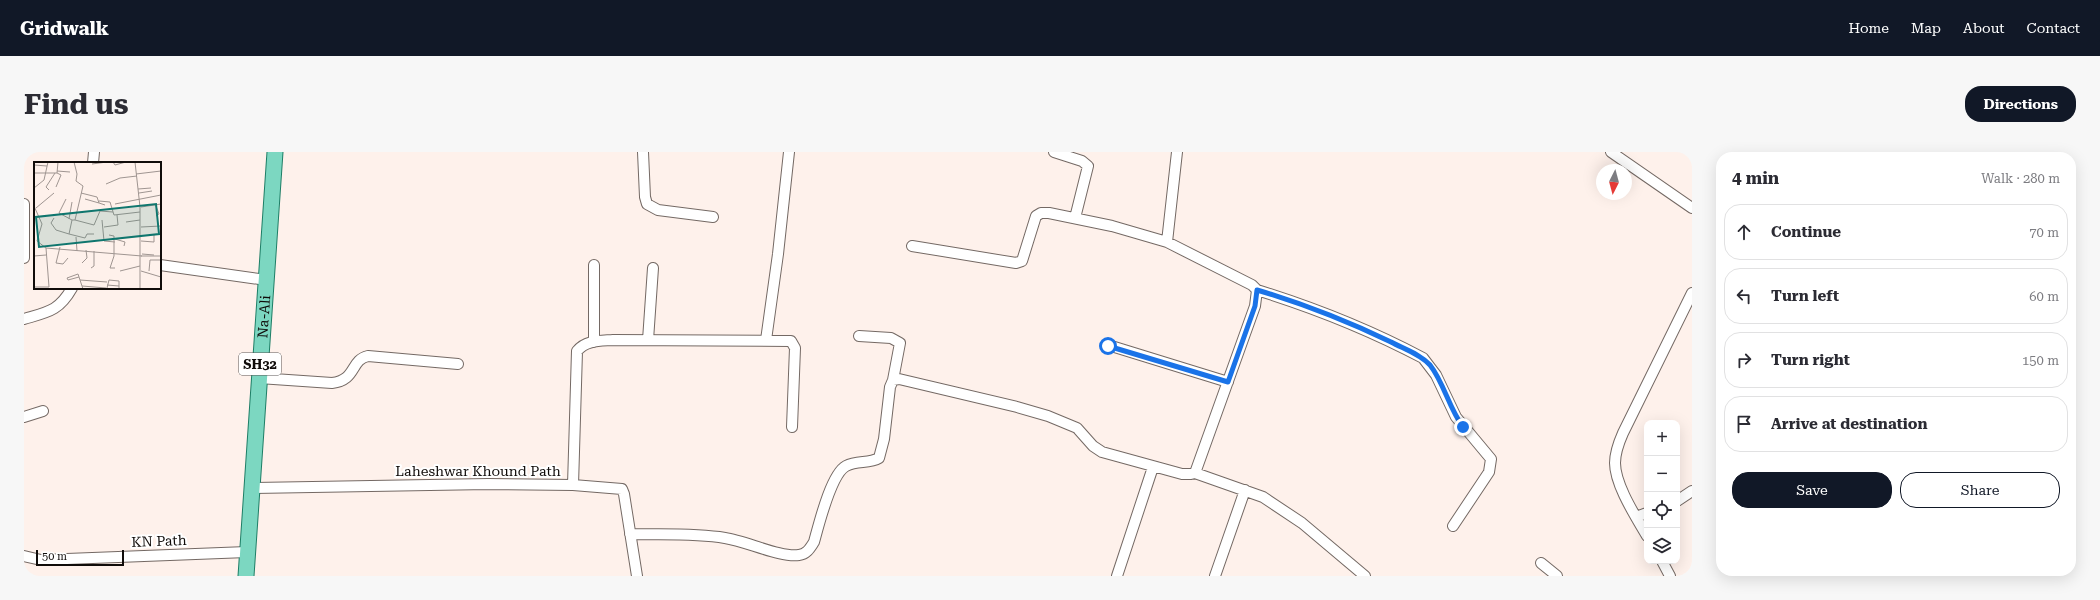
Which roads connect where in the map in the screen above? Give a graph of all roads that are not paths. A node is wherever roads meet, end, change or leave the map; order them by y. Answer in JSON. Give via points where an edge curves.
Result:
{"nodes":[{"id":1,"x":94,"y":152,"type":"edge"},
{"id":2,"x":275,"y":152,"type":"edge"},
{"id":3,"x":643,"y":152,"type":"edge"},
{"id":4,"x":789,"y":152,"type":"edge"},
{"id":5,"x":1054,"y":152,"type":"edge"},
{"id":6,"x":1177,"y":152,"type":"edge"},
{"id":7,"x":1611,"y":152,"type":"edge"},
{"id":8,"x":93,"y":162,"type":"edge"},
{"id":9,"x":24,"y":204,"type":"edge"},
{"id":10,"x":1692,"y":208,"type":"edge"},
{"id":11,"x":713,"y":217,"type":"dead end"},
{"id":12,"x":1075,"y":218,"type":"junction"},
{"id":13,"x":1167,"y":242,"type":"junction"},
{"id":14,"x":912,"y":246,"type":"dead end"},
{"id":15,"x":34,"y":255,"type":"edge"},
{"id":16,"x":24,"y":258,"type":"edge"},
{"id":17,"x":161,"y":265,"type":"edge"},
{"id":18,"x":594,"y":265,"type":"dead end"},
{"id":19,"x":653,"y":268,"type":"dead end"},
{"id":20,"x":266,"y":280,"type":"junction"},
{"id":21,"x":71,"y":289,"type":"edge"},
{"id":22,"x":1257,"y":290,"type":"junction"},
{"id":23,"x":1692,"y":293,"type":"edge"},
{"id":24,"x":24,"y":319,"type":"edge"},
{"id":25,"x":860,"y":336,"type":"dead end"},
{"id":26,"x":648,"y":340,"type":"junction"},
{"id":27,"x":766,"y":340,"type":"junction"},
{"id":28,"x":594,"y":342,"type":"junction"},
{"id":29,"x":1108,"y":346,"type":"dead end"},
{"id":30,"x":458,"y":364,"type":"dead end"},
{"id":31,"x":259,"y":378,"type":"junction"},
{"id":32,"x":893,"y":380,"type":"junction"},
{"id":33,"x":1228,"y":382,"type":"junction"},
{"id":34,"x":43,"y":411,"type":"dead end"},
{"id":35,"x":24,"y":417,"type":"edge"},
{"id":36,"x":792,"y":427,"type":"dead end"},
{"id":37,"x":1153,"y":467,"type":"junction"},
{"id":38,"x":1194,"y":472,"type":"junction"},
{"id":39,"x":573,"y":486,"type":"junction"},
{"id":40,"x":252,"y":488,"type":"junction"},
{"id":41,"x":1245,"y":490,"type":"junction"},
{"id":42,"x":1692,"y":491,"type":"edge"},
{"id":43,"x":1680,"y":499,"type":"edge"},
{"id":44,"x":1644,"y":515,"type":"edge"},
{"id":45,"x":1638,"y":520,"type":"junction"},
{"id":46,"x":1453,"y":526,"type":"dead end"},
{"id":47,"x":1644,"y":530,"type":"edge"},
{"id":48,"x":630,"y":534,"type":"junction"},
{"id":49,"x":247,"y":552,"type":"junction"},
{"id":50,"x":24,"y":556,"type":"edge"},
{"id":51,"x":1541,"y":563,"type":"dead end"},
{"id":52,"x":1664,"y":564,"type":"edge"},
{"id":53,"x":246,"y":576,"type":"edge"},
{"id":54,"x":637,"y":576,"type":"edge"},
{"id":55,"x":1117,"y":576,"type":"edge"},
{"id":56,"x":1215,"y":576,"type":"edge"},
{"id":57,"x":1365,"y":576,"type":"edge"},
{"id":58,"x":1557,"y":576,"type":"edge"},
{"id":59,"x":1670,"y":576,"type":"edge"}],
"edges":[{"from":1,"to":8,"type":"street"},
{"from":2,"to":20,"type":"main road","name":"Na-Ali","number":"SH32"},
{"from":3,"to":11,"type":"street","via":[[645,197],[651,207]]},
{"from":4,"to":27,"type":"street"},
{"from":5,"to":12,"type":"street","via":[[1082,160],[1088,166]]},
{"from":6,"to":13,"type":"street"},
{"from":7,"to":10,"type":"street"},
{"from":9,"to":16,"type":"street"},
{"from":12,"to":13,"type":"street"},
{"from":12,"to":14,"type":"street","via":[[1049,213],[1036,216],[1022,261],[1016,263]]},
{"from":13,"to":22,"type":"street","via":[[1245,280]]},
{"from":15,"to":16,"type":"street"},
{"from":17,"to":20,"type":"street"},
{"from":18,"to":28,"type":"street"},
{"from":19,"to":26,"type":"street"},
{"from":20,"to":31,"type":"main road","name":"Na-Ali","number":"SH32"},
{"from":21,"to":24,"type":"street","via":[[59,307]]},
{"from":22,"to":33,"type":"street","via":[[1255,306]]},
{"from":22,"to":46,"type":"street","via":[[1353,324],[1424,358],[1431,366],[1456,418],[1491,459],[1489,472]]},
{"from":23,"to":45,"type":"street","via":[[1618,445],[1615,464],[1617,474]]},
{"from":25,"to":32,"type":"street","via":[[890,338],[900,343]]},
{"from":26,"to":27,"type":"street","name":"Laheshwar Khound Path"},
{"from":26,"to":28,"type":"street","name":"Laheshwar Khound Path"},
{"from":27,"to":36,"type":"street","name":"Laheshwar Khound Path","via":[[785,340],[794,344]]},
{"from":28,"to":39,"type":"street","name":"Laheshwar Khound Path","via":[[581,346],[577,351]]},
{"from":29,"to":33,"type":"street"},
{"from":30,"to":31,"type":"street","via":[[368,356],[359,360],[342,381],[332,383]]},
{"from":31,"to":40,"type":"main road","name":"Na-Ali","number":"SH32"},
{"from":32,"to":37,"type":"street","via":[[917,382],[1048,416],[1077,428],[1102,452]]},
{"from":32,"to":48,"type":"street","via":[[879,458],[852,464],[839,471],[814,542],[804,554],[789,556],[741,541],[712,536]]},
{"from":33,"to":38,"type":"street"},
{"from":34,"to":35,"type":"street"},
{"from":37,"to":38,"type":"street","via":[[1182,474]]},
{"from":37,"to":55,"type":"street"},
{"from":38,"to":41,"type":"street"},
{"from":39,"to":40,"type":"street","name":"Laheshwar Khound Path","via":[[464,484]]},
{"from":39,"to":48,"type":"street","via":[[622,489]]},
{"from":40,"to":49,"type":"main road","name":"Na-Ali","number":"SH32"},
{"from":41,"to":56,"type":"street"},
{"from":41,"to":57,"type":"street","via":[[1263,497],[1290,515]]},
{"from":42,"to":43,"type":"street"},
{"from":44,"to":45,"type":"street"},
{"from":45,"to":47,"type":"street"},
{"from":48,"to":54,"type":"street"},
{"from":49,"to":50,"type":"street","name":"KN Path","via":[[40,560]]},
{"from":49,"to":53,"type":"main road","name":"Na-Ali","number":"SH32"},
{"from":51,"to":58,"type":"street"},
{"from":52,"to":59,"type":"street"}]}
